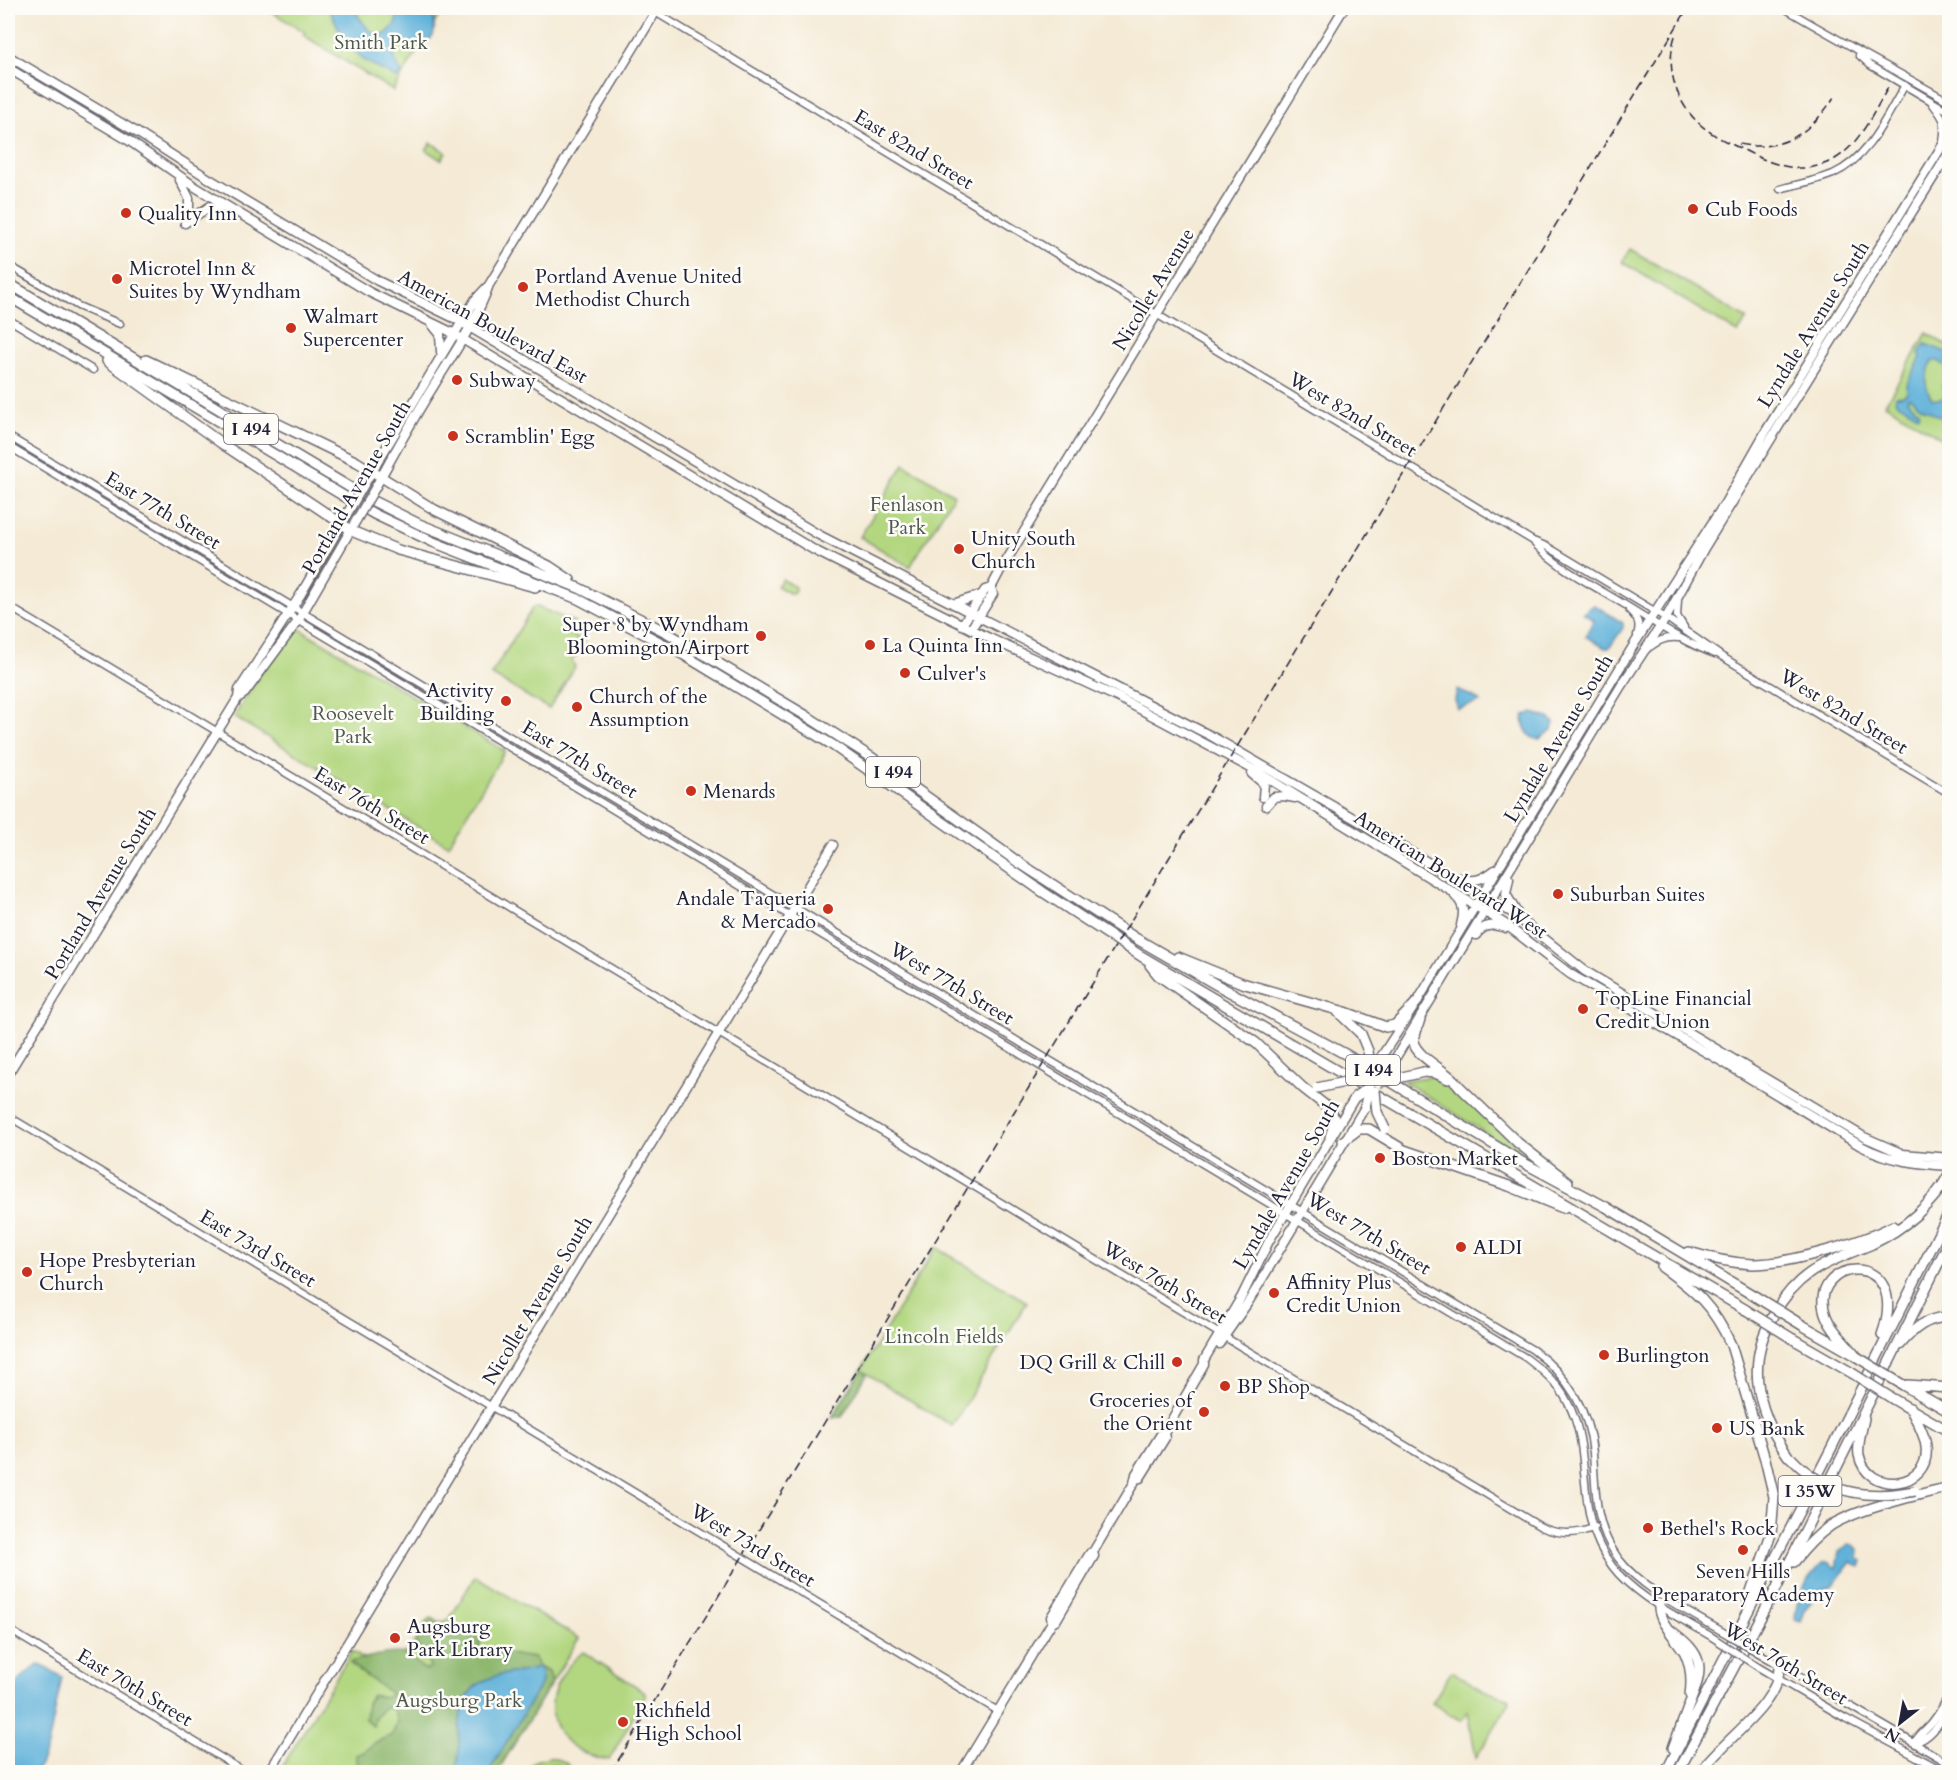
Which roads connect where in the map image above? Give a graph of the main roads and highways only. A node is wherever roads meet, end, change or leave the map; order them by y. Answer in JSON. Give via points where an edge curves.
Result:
{"nodes":[{"id":1,"x":1344,"y":8,"type":"edge"},
{"id":2,"x":656,"y":10,"type":"edge"},
{"id":3,"x":8,"y":56,"type":"edge"},
{"id":4,"x":8,"y":68,"type":"edge"},
{"id":5,"x":33,"y":71,"type":"junction"},
{"id":6,"x":28,"y":80,"type":"junction"},
{"id":7,"x":1950,"y":133,"type":"edge"},
{"id":8,"x":1946,"y":148,"type":"edge"},
{"id":9,"x":179,"y":177,"type":"junction"},
{"id":10,"x":231,"y":209,"type":"junction"},
{"id":11,"x":355,"y":267,"type":"junction"},
{"id":12,"x":348,"y":279,"type":"junction"},
{"id":13,"x":8,"y":283,"type":"edge"},
{"id":14,"x":489,"y":285,"type":"junction"},
{"id":15,"x":8,"y":296,"type":"edge"},
{"id":16,"x":475,"y":300,"type":"junction"},
{"id":17,"x":436,"y":309,"type":"junction"},
{"id":18,"x":426,"y":319,"type":"junction"},
{"id":19,"x":461,"y":322,"type":"junction"},
{"id":20,"x":470,"y":328,"type":"junction"},
{"id":21,"x":68,"y":332,"type":"junction"},
{"id":22,"x":454,"y":334,"type":"junction"},
{"id":23,"x":463,"y":339,"type":"junction"},
{"id":24,"x":104,"y":341,"type":"junction"},
{"id":25,"x":438,"y":360,"type":"junction"},
{"id":26,"x":581,"y":393,"type":"junction"},
{"id":27,"x":598,"y":403,"type":"junction"},
{"id":28,"x":574,"y":405,"type":"junction"},
{"id":29,"x":590,"y":415,"type":"junction"},
{"id":30,"x":372,"y":471,"type":"junction"},
{"id":31,"x":382,"y":477,"type":"junction"},
{"id":32,"x":342,"y":523,"type":"junction"},
{"id":33,"x":351,"y":529,"type":"junction"},
{"id":34,"x":881,"y":568,"type":"junction"},
{"id":35,"x":874,"y":581,"type":"junction"},
{"id":36,"x":991,"y":588,"type":"junction"},
{"id":37,"x":982,"y":594,"type":"junction"},
{"id":38,"x":597,"y":597,"type":"junction"},
{"id":39,"x":578,"y":599,"type":"junction"},
{"id":40,"x":953,"y":604,"type":"junction"},
{"id":41,"x":974,"y":615,"type":"junction"},
{"id":42,"x":967,"y":627,"type":"junction"},
{"id":43,"x":1056,"y":657,"type":"junction"},
{"id":44,"x":1051,"y":667,"type":"junction"},
{"id":45,"x":238,"y":698,"type":"junction"},
{"id":46,"x":1238,"y":762,"type":"junction"},
{"id":47,"x":1263,"y":796,"type":"dead end"},
{"id":48,"x":1301,"y":799,"type":"junction"},
{"id":49,"x":1266,"y":806,"type":"dead end"},
{"id":50,"x":833,"y":845,"type":"dead end"},
{"id":51,"x":1498,"y":868,"type":"junction"},
{"id":52,"x":1509,"y":873,"type":"junction"},
{"id":53,"x":1450,"y":875,"type":"junction"},
{"id":54,"x":1444,"y":886,"type":"junction"},
{"id":55,"x":1482,"y":895,"type":"junction"},
{"id":56,"x":1492,"y":901,"type":"junction"},
{"id":57,"x":1476,"y":905,"type":"junction"},
{"id":58,"x":1486,"y":911,"type":"junction"},
{"id":59,"x":1523,"y":921,"type":"junction"},
{"id":60,"x":1459,"y":933,"type":"junction"},
{"id":61,"x":1519,"y":933,"type":"junction"},
{"id":62,"x":1137,"y":939,"type":"junction"},
{"id":63,"x":1465,"y":946,"type":"junction"},
{"id":64,"x":1141,"y":956,"type":"junction"},
{"id":65,"x":1417,"y":1002,"type":"junction"},
{"id":66,"x":1334,"y":1009,"type":"junction"},
{"id":67,"x":1420,"y":1019,"type":"junction"},
{"id":68,"x":1383,"y":1053,"type":"joint"},
{"id":69,"x":1390,"y":1067,"type":"joint"},
{"id":70,"x":8,"y":1074,"type":"edge"},
{"id":71,"x":1291,"y":1077,"type":"junction"},
{"id":72,"x":1373,"y":1081,"type":"junction"},
{"id":73,"x":1460,"y":1087,"type":"junction"},
{"id":74,"x":1355,"y":1097,"type":"joint"},
{"id":75,"x":1363,"y":1110,"type":"joint"},
{"id":76,"x":1330,"y":1137,"type":"junction"},
{"id":77,"x":1343,"y":1141,"type":"junction"},
{"id":78,"x":1419,"y":1155,"type":"junction"},
{"id":79,"x":1950,"y":1158,"type":"edge"},
{"id":80,"x":1928,"y":1161,"type":"junction"},
{"id":81,"x":1950,"y":1166,"type":"edge"},
{"id":82,"x":1950,"y":1173,"type":"edge"},
{"id":83,"x":1927,"y":1204,"type":"junction"},
{"id":84,"x":1606,"y":1207,"type":"junction"},
{"id":85,"x":1950,"y":1211,"type":"edge"},
{"id":86,"x":1605,"y":1227,"type":"junction"},
{"id":87,"x":1950,"y":1240,"type":"edge"},
{"id":88,"x":1677,"y":1248,"type":"junction"},
{"id":89,"x":1950,"y":1317,"type":"edge"},
{"id":90,"x":1222,"y":1335,"type":"junction"},
{"id":91,"x":1857,"y":1357,"type":"junction"},
{"id":92,"x":1735,"y":1358,"type":"junction"},
{"id":93,"x":1888,"y":1361,"type":"junction"},
{"id":94,"x":1903,"y":1384,"type":"junction"},
{"id":95,"x":1950,"y":1389,"type":"edge"},
{"id":96,"x":1857,"y":1397,"type":"junction"},
{"id":97,"x":1867,"y":1403,"type":"junction"},
{"id":98,"x":1910,"y":1408,"type":"junction"},
{"id":99,"x":1950,"y":1412,"type":"edge"},
{"id":100,"x":1950,"y":1432,"type":"edge"},
{"id":101,"x":1789,"y":1457,"type":"junction"},
{"id":102,"x":1950,"y":1487,"type":"edge"},
{"id":103,"x":1777,"y":1587,"type":"junction"},
{"id":104,"x":1661,"y":1600,"type":"road end"},
{"id":105,"x":1734,"y":1639,"type":"junction"},
{"id":106,"x":1779,"y":1665,"type":"road end"},
{"id":107,"x":269,"y":1773,"type":"edge"},
{"id":108,"x":961,"y":1773,"type":"edge"},
{"id":109,"x":1665,"y":1773,"type":"edge"},
{"id":110,"x":1678,"y":1773,"type":"edge"},
{"id":111,"x":1701,"y":1773,"type":"edge"}],
"edges":[{"from":1,"to":36,"type":"main road","name":"Nicollet Avenue"},
{"from":2,"to":14,"type":"main road","name":"Portland Avenue South"},
{"from":3,"to":5,"type":"main road","name":"American Boulevard East"},
{"from":4,"to":6,"type":"main road","name":"American Boulevard East"},
{"from":5,"to":6,"type":"main road"},
{"from":5,"to":11,"type":"main road","name":"American Boulevard East"},
{"from":6,"to":9,"type":"main road","name":"American Boulevard East","via":[[128,140]]},
{"from":7,"to":8,"type":"main road","name":"Lyndale Avenue South"},
{"from":8,"to":51,"type":"main road","name":"Lyndale Avenue South","via":[[1766,431]]},
{"from":8,"to":52,"type":"main road","name":"Lyndale Avenue South","via":[[1678,599]]},
{"from":9,"to":10,"type":"main road","name":"American Boulevard East"},
{"from":9,"to":10,"type":"main road","via":[[189,198],[187,220],[209,207]]},
{"from":10,"to":12,"type":"main road","name":"American Boulevard East"},
{"from":11,"to":12,"type":"main road"},
{"from":11,"to":17,"type":"main road","name":"American Boulevard East"},
{"from":12,"to":18,"type":"main road","name":"American Boulevard East"},
{"from":13,"to":24,"type":"highway","number":"I 494"},
{"from":14,"to":16,"type":"main road","name":"Portland Avenue South"},
{"from":14,"to":20,"type":"main road","name":"Portland Avenue South"},
{"from":15,"to":21,"type":"highway","number":"I 494"},
{"from":16,"to":17,"type":"main road","via":[[458,312]]},
{"from":16,"to":19,"type":"main road","name":"Portland Avenue South"},
{"from":17,"to":19,"type":"main road","name":"American Boulevard East"},
{"from":18,"to":22,"type":"main road","name":"American Boulevard East"},
{"from":18,"to":25,"type":"main road","via":[[441,339]]},
{"from":19,"to":20,"type":"main road","name":"American Boulevard East"},
{"from":19,"to":22,"type":"main road","name":"Portland Avenue South"},
{"from":20,"to":23,"type":"main road","name":"Portland Avenue South"},
{"from":20,"to":26,"type":"main road","name":"American Boulevard East"},
{"from":21,"to":32,"type":"highway","via":[[211,437]]},
{"from":21,"to":39,"type":"highway","number":"I 494","via":[[374,514],[423,538]]},
{"from":22,"to":23,"type":"main road","name":"American Boulevard East"},
{"from":22,"to":25,"type":"main road","name":"Portland Avenue South"},
{"from":23,"to":28,"type":"main road","name":"American Boulevard East"},
{"from":23,"to":31,"type":"main road","name":"Portland Avenue South"},
{"from":24,"to":30,"type":"highway"},
{"from":24,"to":38,"type":"highway","number":"I 494","via":[[386,508]]},
{"from":25,"to":30,"type":"main road","name":"Portland Avenue South"},
{"from":26,"to":27,"type":"main road","name":"American Boulevard East"},
{"from":26,"to":28,"type":"main road"},
{"from":27,"to":29,"type":"main road"},
{"from":27,"to":34,"type":"main road","name":"American Boulevard East"},
{"from":28,"to":29,"type":"main road","name":"American Boulevard East"},
{"from":29,"to":35,"type":"main road","name":"American Boulevard East","via":[[789,535]]},
{"from":30,"to":31,"type":"highway"},
{"from":30,"to":32,"type":"main road","name":"Portland Avenue South","bridge":true},
{"from":31,"to":33,"type":"main road","name":"Portland Avenue South","bridge":true},
{"from":31,"to":38,"type":"highway"},
{"from":32,"to":33,"type":"highway"},
{"from":32,"to":45,"type":"main road","name":"Portland Avenue South","via":[[239,690]]},
{"from":33,"to":39,"type":"highway","via":[[398,550]]},
{"from":33,"to":45,"type":"main road","name":"Portland Avenue South","via":[[298,621]]},
{"from":34,"to":35,"type":"main road"},
{"from":34,"to":40,"type":"main road","name":"American Boulevard East"},
{"from":35,"to":42,"type":"main road","name":"American Boulevard East"},
{"from":36,"to":37,"type":"main road","name":"Nicollet Avenue"},
{"from":36,"to":41,"type":"main road","name":"Nicollet Avenue","via":[[993,594]]},
{"from":37,"to":40,"type":"main road"},
{"from":37,"to":41,"type":"main road","name":"Nicollet Avenue"},
{"from":38,"to":62,"type":"highway","number":"I 494","via":[[666,632],[805,715]]},
{"from":39,"to":64,"type":"highway","number":"I 494","via":[[684,655],[831,744]]},
{"from":40,"to":41,"type":"main road","name":"American Boulevard East"},
{"from":41,"to":42,"type":"main road"},
{"from":41,"to":43,"type":"main road","name":"American Boulevard West"},
{"from":42,"to":44,"type":"main road","name":"American Boulevard West"},
{"from":43,"to":44,"type":"main road"},
{"from":43,"to":53,"type":"main road","name":"American Boulevard West","via":[[1230,747]]},
{"from":44,"to":46,"type":"main road","name":"American Boulevard West","via":[[1119,698]]},
{"from":45,"to":70,"type":"main road","name":"Portland Avenue South"},
{"from":46,"to":47,"type":"main road","via":[[1263,784]]},
{"from":46,"to":48,"type":"main road","name":"American Boulevard West"},
{"from":48,"to":49,"type":"main road","via":[[1274,797]]},
{"from":48,"to":54,"type":"main road","name":"American Boulevard West"},
{"from":50,"to":107,"type":"main road","name":"Nicollet Avenue South"},
{"from":51,"to":53,"type":"main road","via":[[1475,881]]},
{"from":51,"to":55,"type":"main road","name":"Lyndale Avenue South"},
{"from":52,"to":56,"type":"main road","name":"Lyndale Avenue South"},
{"from":52,"to":59,"type":"main road","via":[[1506,894]]},
{"from":53,"to":55,"type":"main road","name":"American Boulevard West"},
{"from":54,"to":57,"type":"main road","name":"American Boulevard West"},
{"from":54,"to":60,"type":"main road","via":[[1461,902],[1464,911]]},
{"from":55,"to":56,"type":"main road","name":"American Boulevard West"},
{"from":55,"to":57,"type":"main road","name":"Lyndale Avenue South"},
{"from":56,"to":58,"type":"main road","name":"Lyndale Avenue South"},
{"from":56,"to":59,"type":"main road","name":"American Boulevard West"},
{"from":57,"to":58,"type":"main road","name":"American Boulevard West"},
{"from":57,"to":60,"type":"main road","name":"Lyndale Avenue South"},
{"from":58,"to":61,"type":"main road","name":"American Boulevard West"},
{"from":58,"to":63,"type":"main road","name":"Lyndale Avenue South"},
{"from":59,"to":80,"type":"main road","name":"American Boulevard West","via":[[1585,971],[1833,1119],[1890,1150]]},
{"from":60,"to":65,"type":"main road","name":"Lyndale Avenue South"},
{"from":61,"to":63,"type":"main road","via":[[1486,926]]},
{"from":61,"to":80,"type":"main road","name":"American Boulevard West","via":[[1570,974],[1861,1146],[1893,1159]]},
{"from":62,"to":66,"type":"highway","via":[[1242,983]]},
{"from":62,"to":84,"type":"highway","number":"I 494","via":[[1347,1055],[1521,1162]]},
{"from":63,"to":67,"type":"main road","name":"Lyndale Avenue South"},
{"from":64,"to":71,"type":"highway","via":[[1158,975],[1256,1043]]},
{"from":64,"to":86,"type":"highway","number":"I 494"},
{"from":65,"to":66,"type":"highway","via":[[1391,1027]]},
{"from":65,"to":68,"type":"main road","name":"Lyndale Avenue South"},
{"from":66,"to":72,"type":"highway","bridge":true,"via":[[1361,1034]]},
{"from":67,"to":69,"type":"main road","name":"Lyndale Avenue South"},
{"from":67,"to":73,"type":"highway","via":[[1413,1036],[1414,1046]]},
{"from":68,"to":72,"type":"highway","bridge":true},
{"from":69,"to":72,"type":"highway","bridge":true},
{"from":71,"to":72,"type":"highway","bridge":true,"via":[[1317,1088]]},
{"from":71,"to":76,"type":"highway","via":[[1331,1110],[1335,1121]]},
{"from":72,"to":73,"type":"highway","bridge":true,"via":[[1424,1072],[1442,1076]]},
{"from":72,"to":74,"type":"highway","bridge":true},
{"from":72,"to":75,"type":"highway","bridge":true},
{"from":72,"to":78,"type":"highway","bridge":true,"via":[[1377,1112],[1385,1129]]},
{"from":73,"to":84,"type":"highway","via":[[1552,1171]]},
{"from":74,"to":76,"type":"main road","name":"Lyndale Avenue South"},
{"from":75,"to":77,"type":"main road","name":"Lyndale Avenue South"},
{"from":76,"to":90,"type":"main road","name":"Lyndale Avenue South","via":[[1263,1252]]},
{"from":77,"to":78,"type":"highway","via":[[1359,1129],[1369,1129]]},
{"from":77,"to":90,"type":"main road","name":"Lyndale Avenue South","via":[[1249,1301]]},
{"from":78,"to":86,"type":"highway","via":[[1509,1186]]},
{"from":79,"to":80,"type":"main road","name":"American Boulevard West"},
{"from":80,"to":81,"type":"main road","name":"American Boulevard West"},
{"from":82,"to":83,"type":"highway"},
{"from":83,"to":88,"type":"highway","via":[[1885,1230],[1817,1253],[1770,1263],[1737,1263]]},
{"from":83,"to":101,"type":"highway","via":[[1885,1237],[1807,1275],[1784,1298],[1770,1320],[1760,1346],[1759,1390],[1766,1419]]},
{"from":84,"to":88,"type":"highway","number":"I 494"},
{"from":85,"to":96,"type":"highway","number":"I 35W"},
{"from":86,"to":92,"type":"highway","via":[[1693,1290],[1721,1326]]},
{"from":86,"to":98,"type":"highway","number":"I 494","bridge":true},
{"from":87,"to":93,"type":"highway","number":"I 35W"},
{"from":88,"to":91,"type":"highway","number":"I 494","bridge":true},
{"from":89,"to":93,"type":"highway","via":[[1920,1324]]},
{"from":90,"to":108,"type":"main road","name":"Lyndale Avenue South","via":[[1164,1433],[1165,1438],[1136,1479],[1057,1619]]},
{"from":91,"to":94,"type":"highway","number":"I 494","bridge":true},
{"from":91,"to":96,"type":"highway","via":[[1830,1323],[1824,1302],[1834,1278],[1857,1269],[1870,1272],[1881,1281],[1888,1295],[1885,1327]]},
{"from":92,"to":101,"type":"highway","via":[[1778,1445]]},
{"from":92,"to":105,"type":"highway","via":[[1774,1497],[1771,1534]]},
{"from":93,"to":97,"type":"highway","number":"I 35W"},
{"from":94,"to":95,"type":"highway"},
{"from":94,"to":99,"type":"highway","number":"I 494"},
{"from":96,"to":105,"type":"highway","number":"I 35W"},
{"from":97,"to":98,"type":"highway","via":[[1858,1454],[1869,1474],[1889,1484],[1913,1476],[1926,1456],[1924,1438]]},
{"from":97,"to":103,"type":"highway","number":"I 35W"},
{"from":98,"to":100,"type":"highway","number":"I 494"},
{"from":101,"to":102,"type":"highway","bridge":true,"via":[[1810,1475],[1841,1490],[1866,1496],[1896,1495],[1944,1484]]},
{"from":102,"to":103,"type":"highway","via":[[1867,1510],[1832,1525],[1801,1553]]},
{"from":103,"to":110,"type":"highway","number":"I 35W"},
{"from":104,"to":109,"type":"highway","via":[[1658,1612],[1670,1630],[1690,1646],[1698,1661],[1699,1678]]},
{"from":105,"to":109,"type":"highway","number":"I 35W"},
{"from":106,"to":111,"type":"highway","via":[[1778,1678],[1759,1712]]}]}
